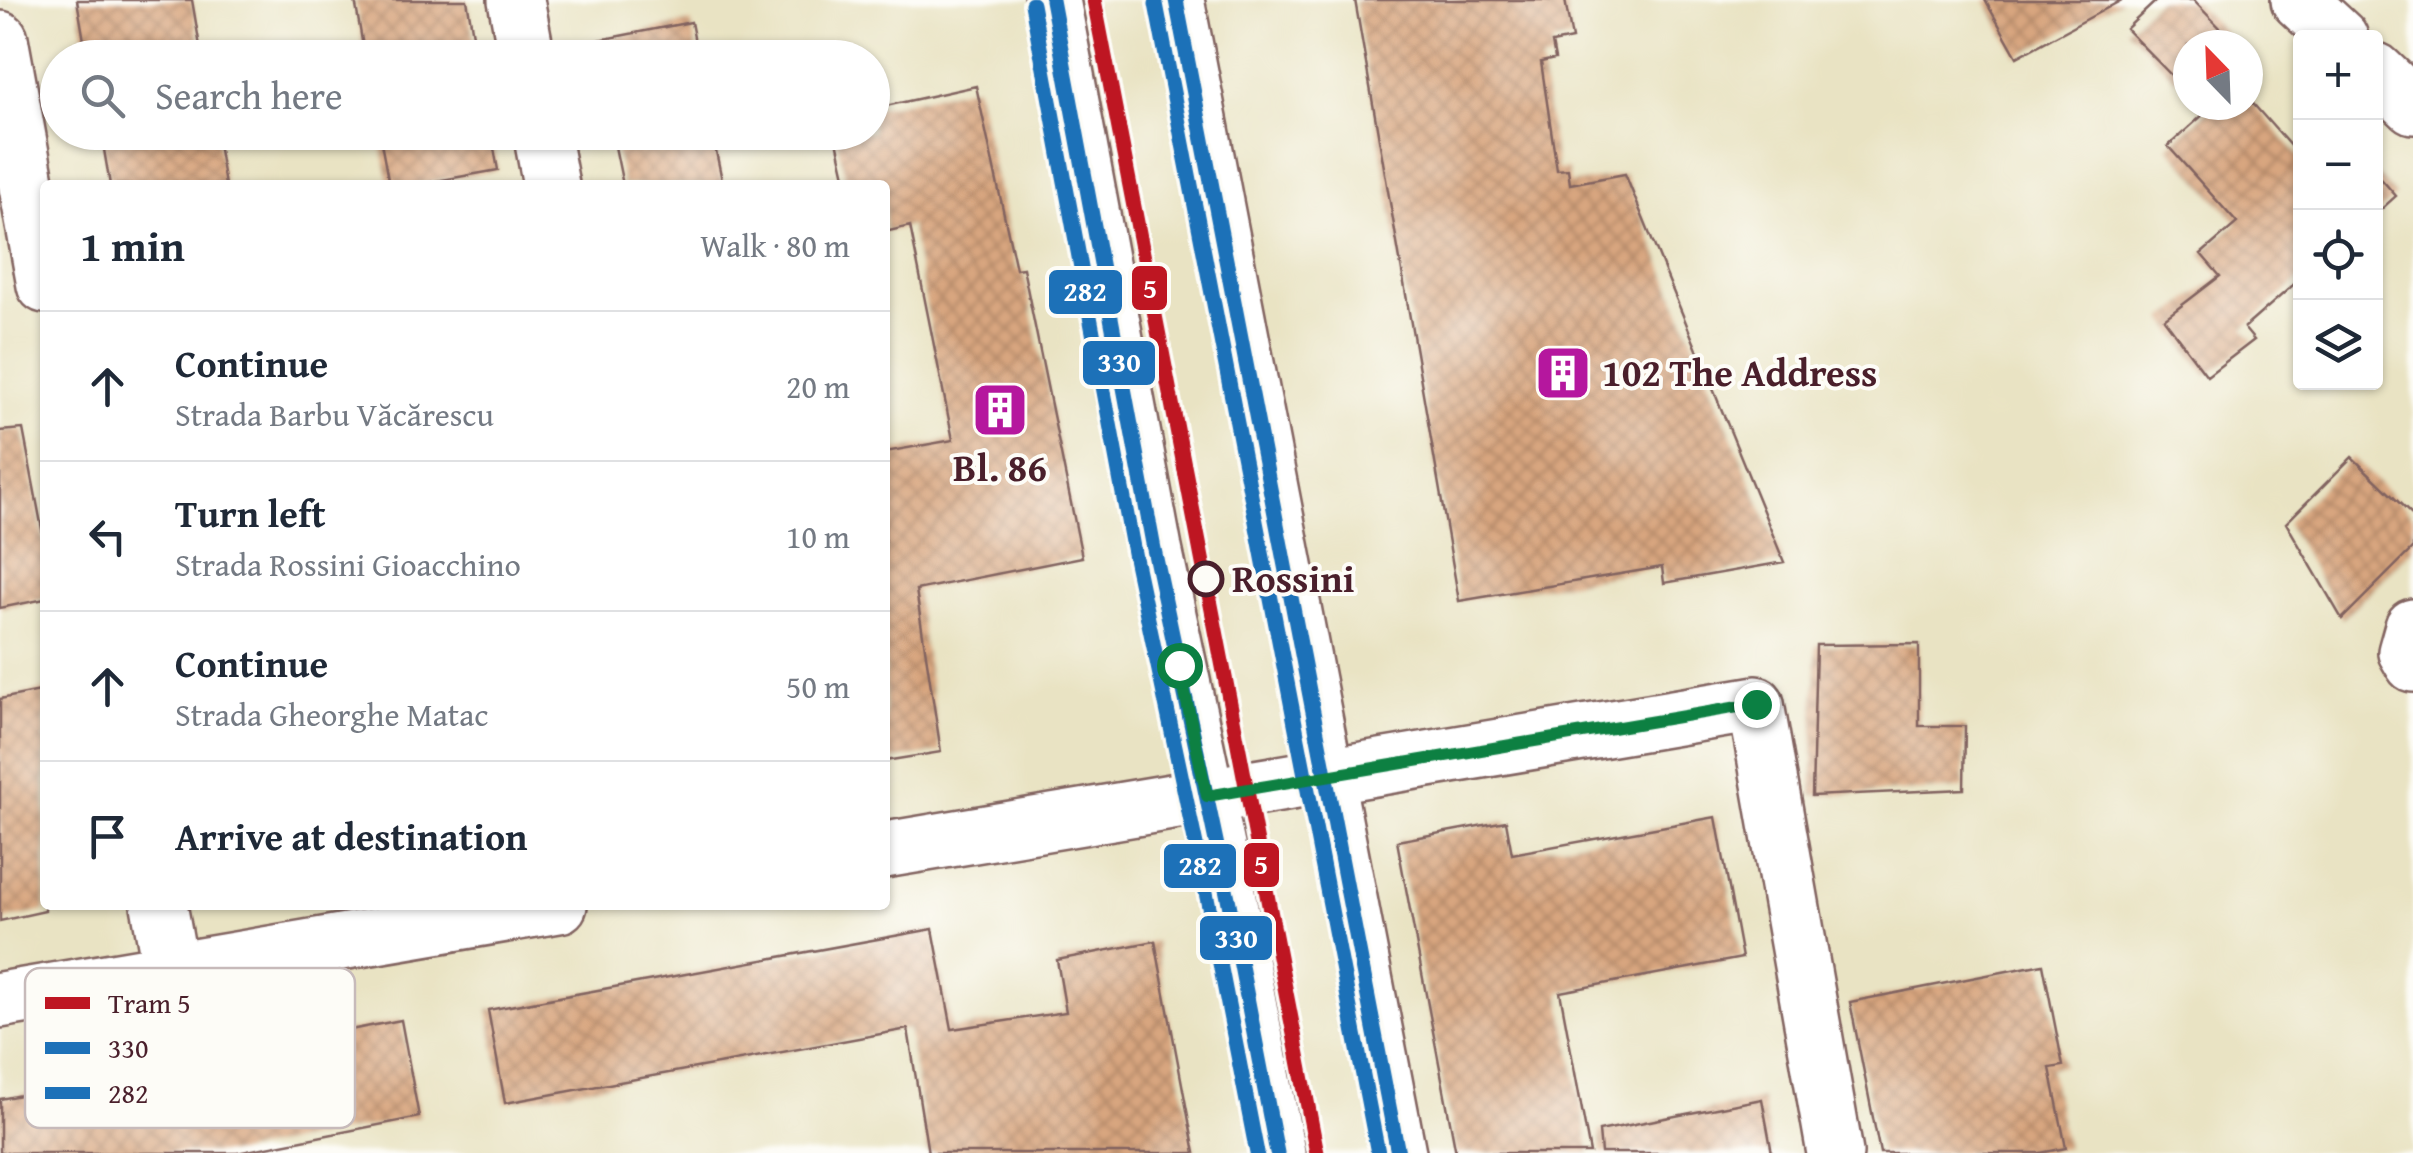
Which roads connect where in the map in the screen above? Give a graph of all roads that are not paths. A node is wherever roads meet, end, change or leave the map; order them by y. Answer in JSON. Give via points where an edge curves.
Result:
{"nodes":[{"id":1,"x":516,"y":0,"type":"edge"},
{"id":2,"x":1052,"y":0,"type":"edge"},
{"id":3,"x":1176,"y":0,"type":"edge"},
{"id":4,"x":2300,"y":0,"type":"edge"},
{"id":5,"x":2332,"y":30,"type":"edge"},
{"id":6,"x":0,"y":40,"type":"edge"},
{"id":7,"x":524,"y":40,"type":"edge"},
{"id":8,"x":2383,"y":78,"type":"edge"},
{"id":9,"x":2413,"y":106,"type":"edge"},
{"id":10,"x":544,"y":150,"type":"edge"},
{"id":11,"x":549,"y":180,"type":"edge"},
{"id":12,"x":40,"y":258,"type":"edge"},
{"id":13,"x":2413,"y":627,"type":"edge"},
{"id":14,"x":2413,"y":664,"type":"edge"},
{"id":15,"x":1324,"y":778,"type":"junction"},
{"id":16,"x":1207,"y":796,"type":"junction"},
{"id":17,"x":890,"y":849,"type":"edge"},
{"id":18,"x":159,"y":910,"type":"edge"},
{"id":19,"x":531,"y":910,"type":"edge"},
{"id":20,"x":170,"y":968,"type":"edge"},
{"id":21,"x":189,"y":968,"type":"edge"},
{"id":22,"x":25,"y":996,"type":"edge"},
{"id":23,"x":0,"y":1000,"type":"edge"},
{"id":24,"x":1277,"y":1153,"type":"edge"},
{"id":25,"x":1398,"y":1153,"type":"edge"},
{"id":26,"x":1835,"y":1153,"type":"edge"}],
"edges":[{"from":1,"to":7,"type":"street"},
{"from":2,"to":16,"type":"street"},
{"from":3,"to":15,"type":"street"},
{"from":4,"to":5,"type":"street"},
{"from":6,"to":12,"type":"street"},
{"from":8,"to":9,"type":"street"},
{"from":10,"to":11,"type":"street"},
{"from":13,"to":14,"type":"street","via":[[2406,652]]},
{"from":15,"to":16,"type":"street"},
{"from":15,"to":25,"type":"street"},
{"from":15,"to":26,"type":"street","via":[[1756,704]]},
{"from":16,"to":17,"type":"street"},
{"from":16,"to":24,"type":"street"},
{"from":18,"to":20,"type":"street"},
{"from":19,"to":21,"type":"street"},
{"from":22,"to":23,"type":"street"}]}
